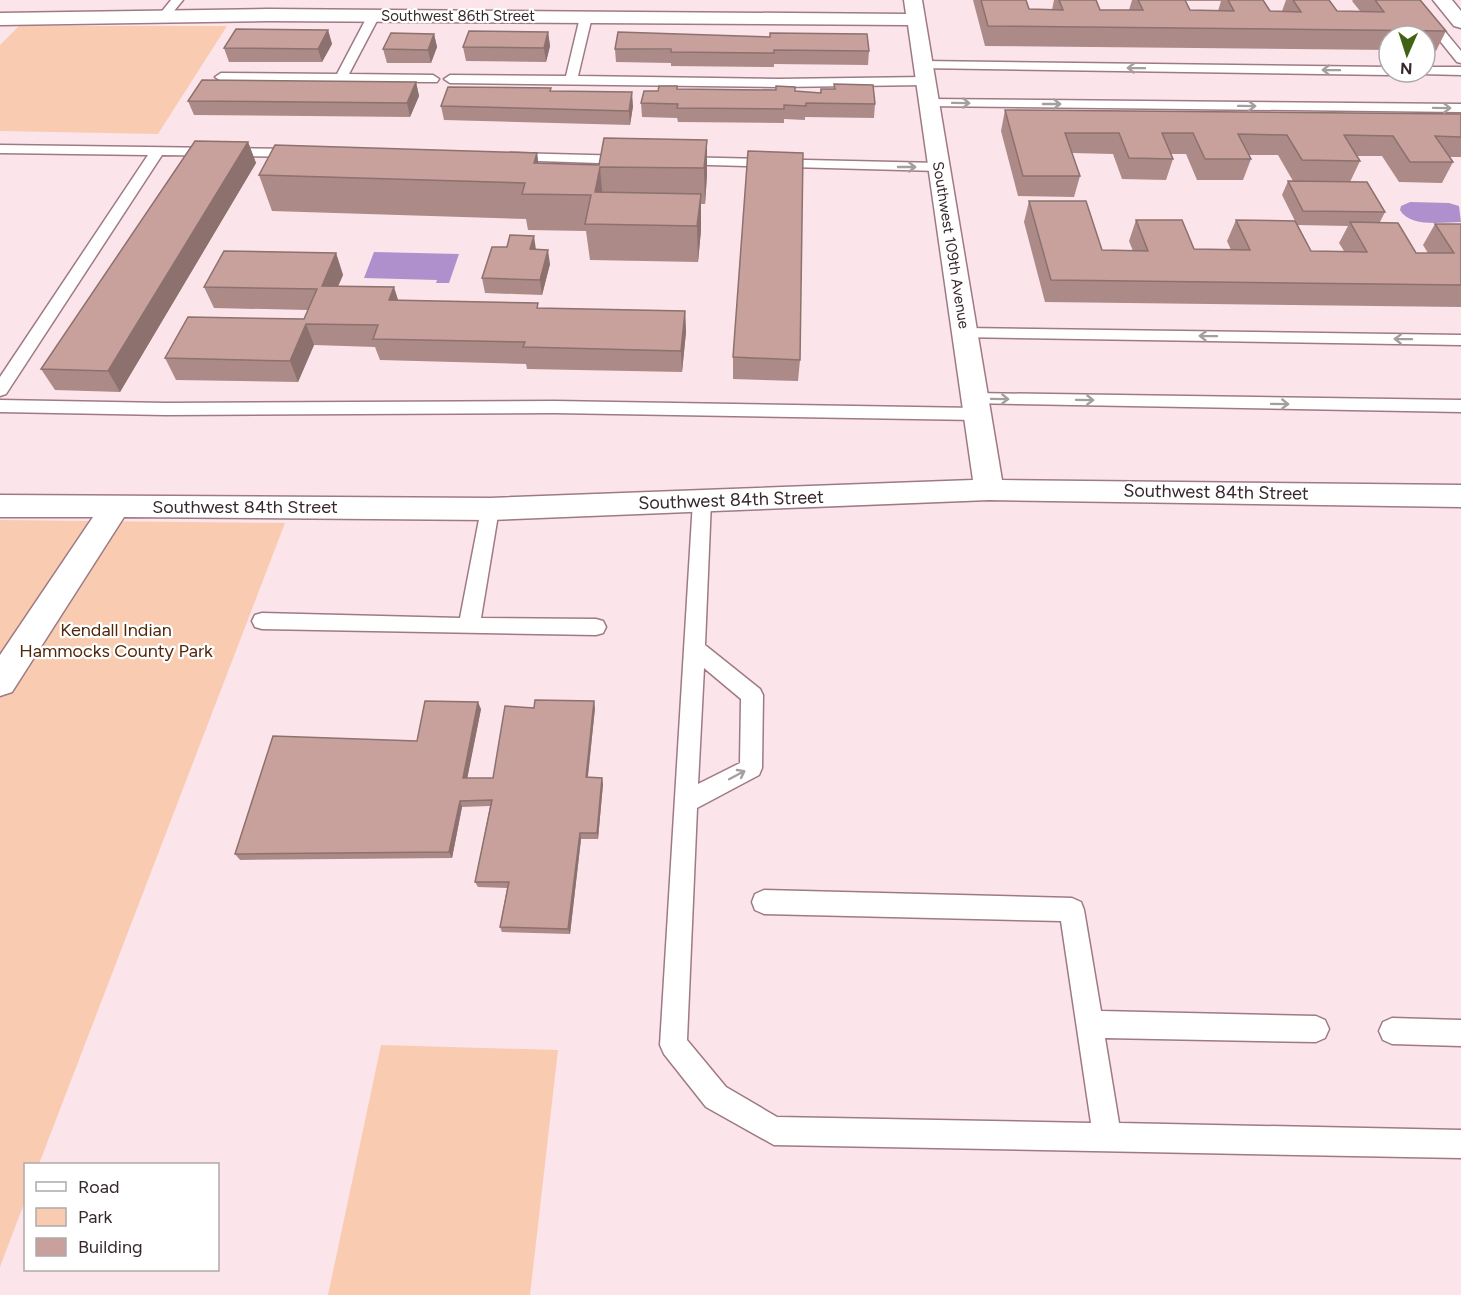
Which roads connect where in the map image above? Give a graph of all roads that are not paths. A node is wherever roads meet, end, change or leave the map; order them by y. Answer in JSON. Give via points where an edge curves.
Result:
{"nodes":[{"id":1,"x":177,"y":0,"type":"edge"},
{"id":2,"x":1413,"y":0,"type":"edge"},
{"id":3,"x":1442,"y":0,"type":"edge"},
{"id":4,"x":914,"y":10,"type":"edge"},
{"id":5,"x":165,"y":15,"type":"junction"},
{"id":6,"x":374,"y":15,"type":"junction"},
{"id":7,"x":586,"y":17,"type":"junction"},
{"id":8,"x":0,"y":18,"type":"edge"},
{"id":9,"x":1461,"y":22,"type":"edge"},
{"id":10,"x":1461,"y":59,"type":"edge"},
{"id":11,"x":1377,"y":70,"type":"edge"},
{"id":12,"x":1437,"y":71,"type":"edge"},
{"id":13,"x":1461,"y":71,"type":"edge"},
{"id":14,"x":221,"y":77,"type":"dead end"},
{"id":15,"x":341,"y":78,"type":"junction"},
{"id":16,"x":434,"y":79,"type":"dead end"},
{"id":17,"x":450,"y":79,"type":"dead end"},
{"id":18,"x":571,"y":80,"type":"junction"},
{"id":19,"x":926,"y":83,"type":"junction"},
{"id":20,"x":1461,"y":108,"type":"edge"},
{"id":21,"x":0,"y":149,"type":"edge"},
{"id":22,"x":158,"y":151,"type":"junction"},
{"id":23,"x":318,"y":154,"type":"edge"},
{"id":24,"x":497,"y":157,"type":"edge"},
{"id":25,"x":939,"y":167,"type":"junction"},
{"id":26,"x":965,"y":333,"type":"junction"},
{"id":27,"x":1461,"y":340,"type":"edge"},
{"id":28,"x":0,"y":390,"type":"edge"},
{"id":29,"x":0,"y":406,"type":"edge"},
{"id":30,"x":975,"y":406,"type":"junction"},
{"id":31,"x":1461,"y":406,"type":"edge"},
{"id":32,"x":989,"y":490,"type":"junction"},
{"id":33,"x":1461,"y":496,"type":"edge"},
{"id":34,"x":702,"y":501,"type":"junction"},
{"id":35,"x":0,"y":506,"type":"edge"},
{"id":36,"x":116,"y":506,"type":"junction"},
{"id":37,"x":490,"y":509,"type":"junction"},
{"id":38,"x":262,"y":621,"type":"dead end"},
{"id":39,"x":470,"y":626,"type":"junction"},
{"id":40,"x":596,"y":627,"type":"dead end"},
{"id":41,"x":694,"y":648,"type":"junction"},
{"id":42,"x":0,"y":682,"type":"edge"},
{"id":43,"x":686,"y":802,"type":"junction"},
{"id":44,"x":764,"y":902,"type":"dead end"},
{"id":45,"x":1090,"y":1024,"type":"junction"},
{"id":46,"x":1316,"y":1029,"type":"dead end"},
{"id":47,"x":1392,"y":1031,"type":"dead end"},
{"id":48,"x":1461,"y":1033,"type":"edge"},
{"id":49,"x":1107,"y":1136,"type":"junction"},
{"id":50,"x":1461,"y":1144,"type":"edge"}],
"edges":[{"from":1,"to":5,"type":"lane"},
{"from":2,"to":10,"type":"lane"},
{"from":3,"to":9,"type":"street"},
{"from":4,"to":7,"type":"street","name":"Southwest 86th Street"},
{"from":4,"to":19,"type":"street","name":"Southwest 109th Avenue"},
{"from":5,"to":6,"type":"street","name":"Southwest 86th Street"},
{"from":5,"to":8,"type":"street","name":"Southwest 86th Street"},
{"from":6,"to":7,"type":"street","name":"Southwest 86th Street"},
{"from":6,"to":15,"type":"lane"},
{"from":7,"to":18,"type":"lane"},
{"from":11,"to":19,"type":"lane","one_way":true},
{"from":12,"to":13,"type":"lane"},
{"from":14,"to":15,"type":"lane"},
{"from":15,"to":16,"type":"lane"},
{"from":17,"to":18,"type":"lane"},
{"from":18,"to":19,"type":"lane"},
{"from":19,"to":20,"type":"lane","one_way":true},
{"from":19,"to":25,"type":"street","name":"Southwest 109th Avenue"},
{"from":21,"to":22,"type":"lane"},
{"from":22,"to":23,"type":"lane"},
{"from":22,"to":28,"type":"lane"},
{"from":24,"to":25,"type":"lane","one_way":true},
{"from":25,"to":26,"type":"street","name":"Southwest 109th Avenue"},
{"from":27,"to":26,"type":"lane","one_way":true},
{"from":26,"to":30,"type":"street","name":"Southwest 109th Avenue"},
{"from":29,"to":30,"type":"lane","via":[[906,412]]},
{"from":30,"to":31,"type":"lane","one_way":true},
{"from":30,"to":32,"type":"street","name":"Southwest 109th Avenue"},
{"from":32,"to":33,"type":"street","name":"Southwest 84th Street"},
{"from":32,"to":34,"type":"street","name":"Southwest 84th Street"},
{"from":34,"to":37,"type":"street","name":"Southwest 84th Street"},
{"from":34,"to":41,"type":"lane"},
{"from":35,"to":36,"type":"street","name":"Southwest 84th Street"},
{"from":36,"to":37,"type":"street","name":"Southwest 84th Street"},
{"from":36,"to":42,"type":"street"},
{"from":37,"to":39,"type":"lane"},
{"from":38,"to":39,"type":"lane"},
{"from":39,"to":40,"type":"lane"},
{"from":41,"to":43,"type":"lane"},
{"from":43,"to":41,"type":"lane","one_way":true,"via":[[751,768],[752,695]]},
{"from":43,"to":49,"type":"lane","via":[[672,1045],[716,1097],[774,1131]]},
{"from":44,"to":45,"type":"lane","via":[[1072,910]]},
{"from":45,"to":46,"type":"lane"},
{"from":45,"to":49,"type":"lane"},
{"from":47,"to":48,"type":"lane"},
{"from":49,"to":50,"type":"lane"}]}
